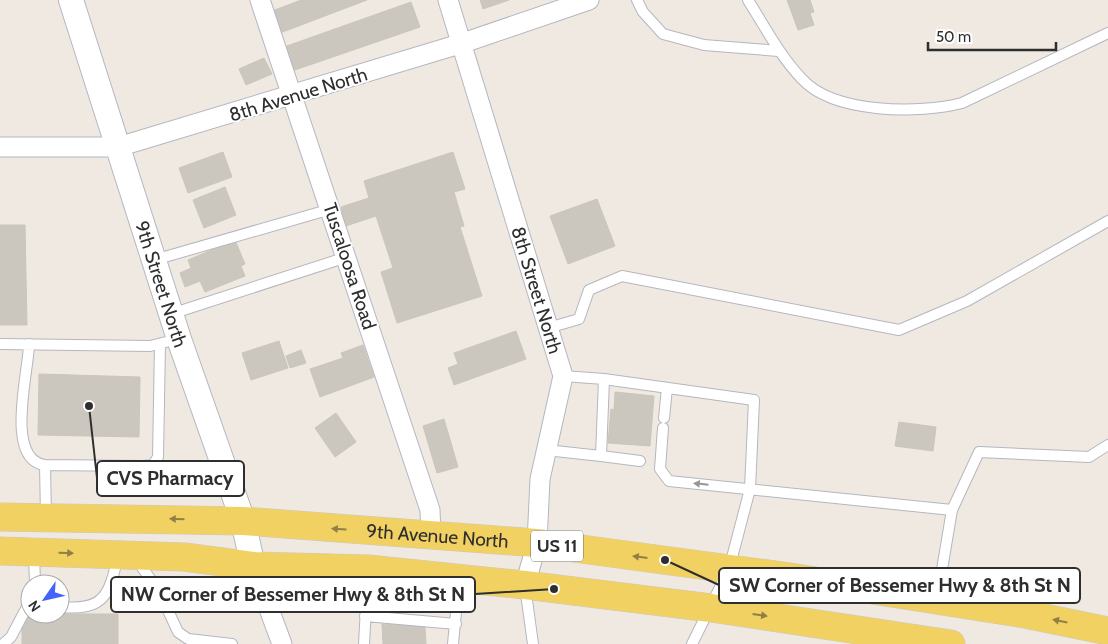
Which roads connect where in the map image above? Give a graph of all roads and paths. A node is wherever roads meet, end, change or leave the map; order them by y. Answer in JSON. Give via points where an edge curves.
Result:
{"nodes":[{"id":1,"x":71,"y":0,"type":"edge"},
{"id":2,"x":260,"y":0,"type":"edge"},
{"id":3,"x":448,"y":0,"type":"edge"},
{"id":4,"x":589,"y":0,"type":"edge"},
{"id":5,"x":637,"y":0,"type":"edge"},
{"id":6,"x":748,"y":0,"type":"edge"},
{"id":7,"x":1108,"y":33,"type":"edge"},
{"id":8,"x":463,"y":43,"type":"junction"},
{"id":9,"x":779,"y":51,"type":"junction"},
{"id":10,"x":293,"y":96,"type":"junction"},
{"id":11,"x":0,"y":147,"type":"edge"},
{"id":12,"x":118,"y":147,"type":"junction"},
{"id":13,"x":331,"y":209,"type":"junction"},
{"id":14,"x":1108,"y":221,"type":"edge"},
{"id":15,"x":347,"y":257,"type":"junction"},
{"id":16,"x":154,"y":260,"type":"junction"},
{"id":17,"x":171,"y":314,"type":"junction"},
{"id":18,"x":548,"y":328,"type":"junction"},
{"id":19,"x":170,"y":341,"type":"junction"},
{"id":20,"x":0,"y":344,"type":"edge"},
{"id":21,"x":29,"y":344,"type":"junction"},
{"id":22,"x":563,"y":376,"type":"junction"},
{"id":23,"x":604,"y":379,"type":"junction"},
{"id":24,"x":667,"y":388,"type":"junction"},
{"id":25,"x":1108,"y":445,"type":"edge"},
{"id":26,"x":546,"y":450,"type":"junction"},
{"id":27,"x":600,"y":456,"type":"junction"},
{"id":28,"x":640,"y":461,"type":"dead end"},
{"id":29,"x":45,"y":465,"type":"junction"},
{"id":30,"x":750,"y":489,"type":"junction"},
{"id":31,"x":952,"y":510,"type":"junction"},
{"id":32,"x":0,"y":517,"type":"edge"},
{"id":33,"x":46,"y":518,"type":"junction"},
{"id":34,"x":243,"y":520,"type":"junction"},
{"id":35,"x":431,"y":535,"type":"junction"},
{"id":36,"x":537,"y":543,"type":"junction"},
{"id":37,"x":0,"y":551,"type":"edge"},
{"id":38,"x":34,"y":552,"type":"junction"},
{"id":39,"x":126,"y":555,"type":"junction"},
{"id":40,"x":253,"y":566,"type":"junction"},
{"id":41,"x":368,"y":569,"type":"junction"},
{"id":42,"x":729,"y":569,"type":"junction"},
{"id":43,"x":35,"y":574,"type":"edge"},
{"id":44,"x":460,"y":578,"type":"junction"},
{"id":45,"x":525,"y":585,"type":"junction"},
{"id":46,"x":937,"y":600,"type":"junction"},
{"id":47,"x":70,"y":608,"type":"edge"},
{"id":48,"x":712,"y":608,"type":"junction"},
{"id":49,"x":365,"y":616,"type":"junction"},
{"id":50,"x":20,"y":620,"type":"edge"},
{"id":51,"x":456,"y":624,"type":"junction"},
{"id":52,"x":1108,"y":631,"type":"edge"},
{"id":53,"x":871,"y":638,"type":"edge"},
{"id":54,"x":3,"y":644,"type":"edge"},
{"id":55,"x":232,"y":644,"type":"edge"},
{"id":56,"x":282,"y":644,"type":"edge"},
{"id":57,"x":364,"y":644,"type":"edge"},
{"id":58,"x":453,"y":644,"type":"edge"},
{"id":59,"x":533,"y":644,"type":"edge"},
{"id":60,"x":692,"y":644,"type":"edge"},
{"id":61,"x":951,"y":644,"type":"edge"}],
"edges":[{"from":1,"to":12,"type":"street","name":"9th Street North"},
{"from":2,"to":10,"type":"street","name":"Tuscaloosa Road"},
{"from":3,"to":8,"type":"street","name":"8th Street North"},
{"from":4,"to":8,"type":"street","name":"8th Avenue North"},
{"from":5,"to":9,"type":"lane","via":[[643,12],[663,34],[704,45]]},
{"from":6,"to":9,"type":"lane"},
{"from":7,"to":9,"type":"lane","via":[[962,103],[940,109],[899,109],[822,95],[802,80]]},
{"from":8,"to":10,"type":"street","name":"8th Avenue North"},
{"from":8,"to":18,"type":"street","name":"8th Street North"},
{"from":10,"to":12,"type":"street","name":"8th Avenue North"},
{"from":10,"to":13,"type":"street","name":"Tuscaloosa Road"},
{"from":11,"to":12,"type":"street","name":"8th Avenue North"},
{"from":12,"to":16,"type":"street","name":"9th Street North"},
{"from":13,"to":15,"type":"street","name":"Tuscaloosa Road"},
{"from":13,"to":16,"type":"lane"},
{"from":14,"to":18,"type":"lane","via":[[967,301],[899,330],[622,276],[589,290],[579,319]]},
{"from":15,"to":17,"type":"lane"},
{"from":15,"to":35,"type":"street","name":"Tuscaloosa Road","via":[[430,510]]},
{"from":16,"to":17,"type":"street","name":"9th Street North"},
{"from":17,"to":19,"type":"street","name":"9th Street North"},
{"from":18,"to":22,"type":"street","name":"8th Street North"},
{"from":19,"to":21,"type":"lane","via":[[150,346]]},
{"from":19,"to":29,"type":"lane","via":[[160,446],[153,464]]},
{"from":19,"to":34,"type":"street","name":"9th Street North"},
{"from":20,"to":21,"type":"lane"},
{"from":21,"to":29,"type":"lane","via":[[23,388],[22,439],[32,460]]},
{"from":22,"to":23,"type":"lane"},
{"from":22,"to":26,"type":"street","name":"8th Street North"},
{"from":23,"to":24,"type":"lane"},
{"from":23,"to":27,"type":"lane"},
{"from":24,"to":30,"type":"lane","via":[[754,400]]},
{"from":30,"to":24,"type":"lane","one_way":true,"via":[[668,480],[660,469]]},
{"from":25,"to":31,"type":"lane","via":[[1089,457],[979,452]]},
{"from":26,"to":27,"type":"lane"},
{"from":26,"to":36,"type":"street","name":"8th Street North","via":[[540,479]]},
{"from":27,"to":28,"type":"lane"},
{"from":29,"to":33,"type":"lane"},
{"from":30,"to":31,"type":"lane"},
{"from":30,"to":42,"type":"lane"},
{"from":31,"to":46,"type":"lane"},
{"from":32,"to":33,"type":"main road","name":"9th Avenue North","number":"US 11"},
{"from":34,"to":33,"type":"main road","name":"9th Avenue North","number":"US 11","one_way":true},
{"from":35,"to":34,"type":"main road","name":"9th Avenue North","number":"US 11","one_way":true},
{"from":34,"to":40,"type":"street","name":"9th Street North"},
{"from":35,"to":36,"type":"main road","name":"9th Avenue North","number":"US 11"},
{"from":42,"to":36,"type":"main road","name":"9th Avenue North","number":"US 11","one_way":true},
{"from":36,"to":45,"type":"street","name":"8th Street North"},
{"from":37,"to":38,"type":"main road","name":"9th Avenue North","number":"US 11"},
{"from":38,"to":39,"type":"main road","name":"9th Avenue North","number":"US 11","one_way":true},
{"from":38,"to":43,"type":"lane"},
{"from":39,"to":40,"type":"main road","name":"9th Avenue North","number":"US 11","via":[[184,557]]},
{"from":39,"to":47,"type":"lane","via":[[111,588],[98,602]]},
{"from":39,"to":55,"type":"lane","via":[[159,591],[178,632],[188,639]]},
{"from":40,"to":41,"type":"main road","name":"9th Avenue North","number":"US 11"},
{"from":40,"to":56,"type":"street"},
{"from":41,"to":44,"type":"main road","name":"9th Avenue North","number":"US 11"},
{"from":41,"to":49,"type":"lane"},
{"from":42,"to":46,"type":"main road","name":"9th Avenue North","number":"US 11"},
{"from":42,"to":48,"type":"lane"},
{"from":44,"to":45,"type":"main road","name":"9th Avenue North","number":"US 11"},
{"from":44,"to":51,"type":"lane"},
{"from":45,"to":48,"type":"main road","name":"9th Avenue North","number":"US 11"},
{"from":45,"to":59,"type":"lane"},
{"from":52,"to":46,"type":"main road","name":"9th Avenue North","number":"US 11","one_way":true},
{"from":48,"to":53,"type":"main road","name":"9th Avenue North","number":"US 11","one_way":true},
{"from":48,"to":60,"type":"lane"},
{"from":49,"to":51,"type":"lane"},
{"from":49,"to":57,"type":"lane"},
{"from":50,"to":54,"type":"lane"},
{"from":51,"to":58,"type":"lane"},
{"from":53,"to":61,"type":"main road","name":"9th Avenue North","number":"US 11"}]}
